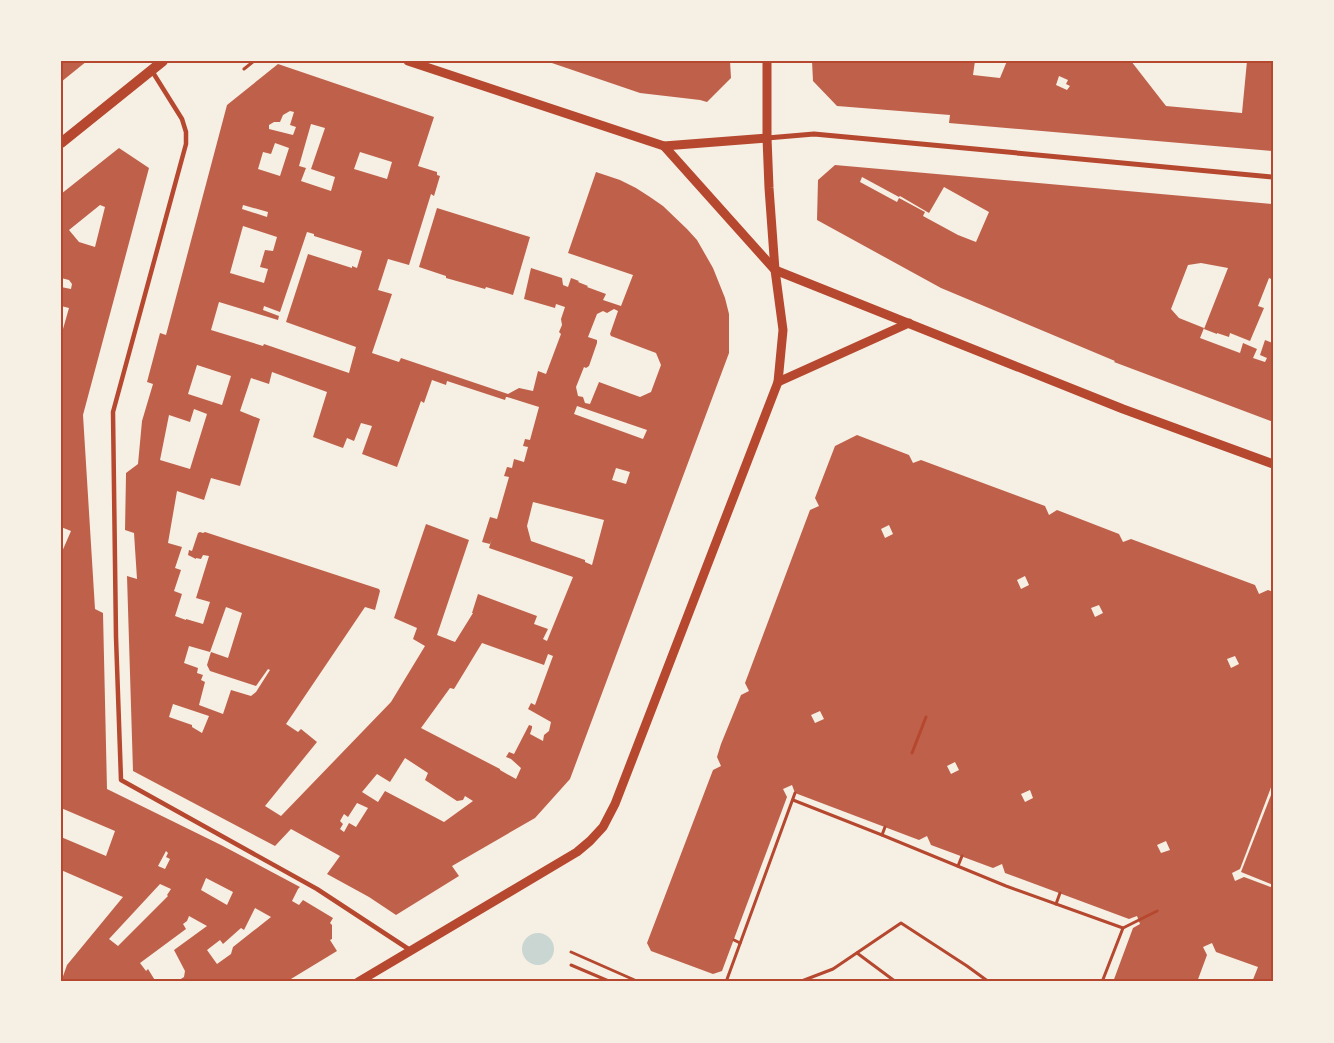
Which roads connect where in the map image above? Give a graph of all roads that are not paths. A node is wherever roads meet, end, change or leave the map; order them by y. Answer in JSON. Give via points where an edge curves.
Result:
{"nodes":[{"id":1,"x":163,"y":61,"type":"edge"},
{"id":2,"x":408,"y":61,"type":"edge"},
{"id":3,"x":767,"y":61,"type":"edge"},
{"id":4,"x":152,"y":71,"type":"junction"},
{"id":5,"x":767,"y":138,"type":"junction"},
{"id":6,"x":61,"y":143,"type":"edge"},
{"id":7,"x":664,"y":146,"type":"junction"},
{"id":8,"x":1273,"y":177,"type":"edge"},
{"id":9,"x":775,"y":270,"type":"junction"},
{"id":10,"x":909,"y":323,"type":"junction"},
{"id":11,"x":778,"y":382,"type":"junction"},
{"id":12,"x":1273,"y":464,"type":"edge"},
{"id":13,"x":411,"y":951,"type":"junction"},
{"id":14,"x":358,"y":982,"type":"edge"}],
"edges":[{"from":1,"to":4,"type":"main road"},
{"from":2,"to":7,"type":"street"},
{"from":3,"to":5,"type":"street"},
{"from":4,"to":6,"type":"main road"},
{"from":4,"to":13,"type":"street","via":[[182,119],[186,144],[113,412],[116,638],[122,780],[317,889]]},
{"from":5,"to":7,"type":"street"},
{"from":5,"to":8,"type":"street","via":[[814,134]]},
{"from":5,"to":9,"type":"street"},
{"from":7,"to":9,"type":"street"},
{"from":9,"to":10,"type":"street"},
{"from":9,"to":11,"type":"street","via":[[783,330]]},
{"from":10,"to":11,"type":"street"},
{"from":10,"to":12,"type":"street","via":[[1123,409]]},
{"from":11,"to":13,"type":"street","via":[[615,804],[602,827],[577,852]]},
{"from":13,"to":14,"type":"street"}]}
